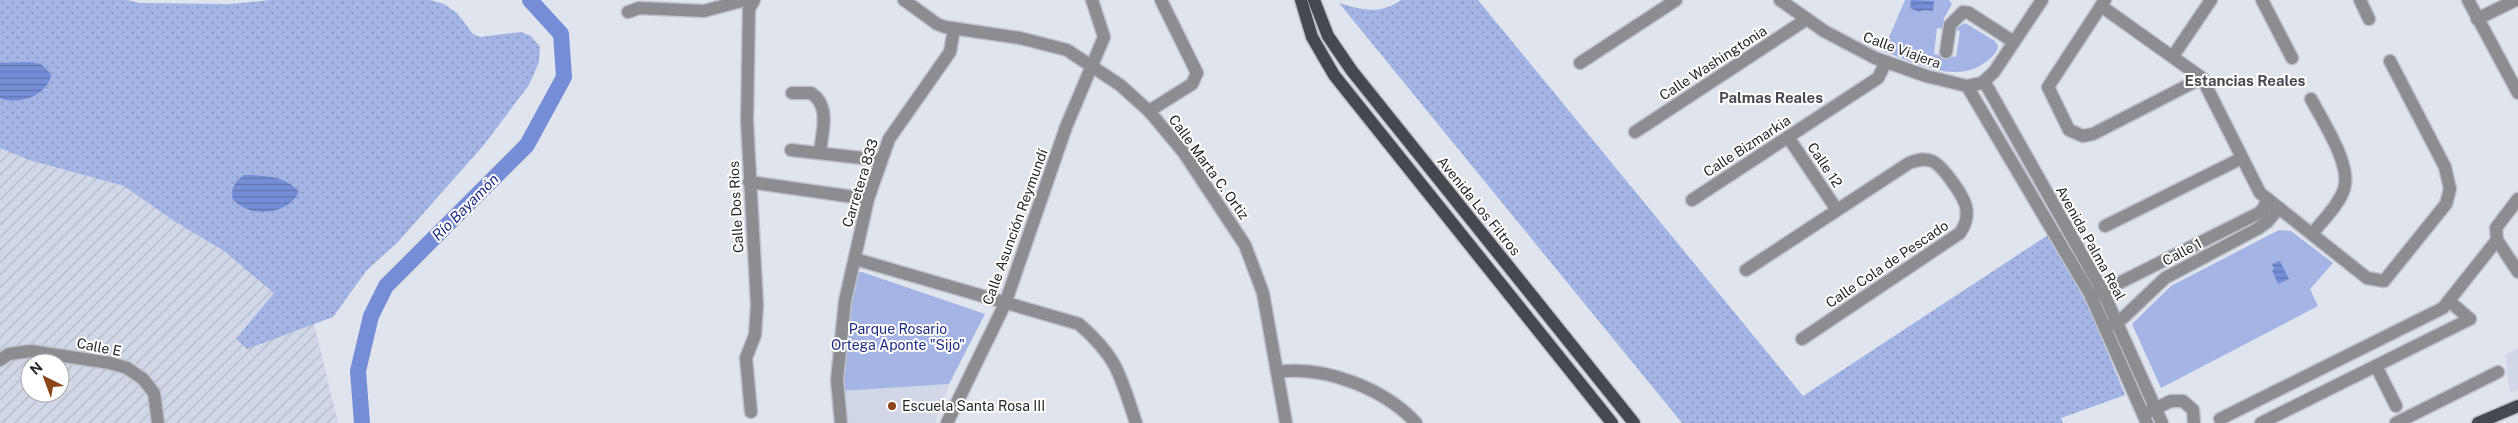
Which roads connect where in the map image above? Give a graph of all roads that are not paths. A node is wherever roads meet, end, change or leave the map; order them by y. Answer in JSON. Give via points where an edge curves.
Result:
{"nodes":[{"id":1,"x":745,"y":0,"type":"edge"},
{"id":2,"x":754,"y":0,"type":"edge"},
{"id":3,"x":904,"y":0,"type":"edge"},
{"id":4,"x":1092,"y":0,"type":"edge"},
{"id":5,"x":1161,"y":0,"type":"edge"},
{"id":6,"x":1301,"y":0,"type":"edge"},
{"id":7,"x":1314,"y":0,"type":"edge"},
{"id":8,"x":1676,"y":0,"type":"edge"},
{"id":9,"x":1780,"y":0,"type":"edge"},
{"id":10,"x":2042,"y":0,"type":"edge"},
{"id":11,"x":2211,"y":0,"type":"edge"},
{"id":12,"x":2262,"y":0,"type":"edge"},
{"id":13,"x":2360,"y":0,"type":"edge"},
{"id":14,"x":2468,"y":0,"type":"edge"},
{"id":15,"x":2516,"y":0,"type":"edge"},
{"id":16,"x":2103,"y":3,"type":"edge"},
{"id":17,"x":628,"y":12,"type":"dead end"},
{"id":18,"x":1806,"y":19,"type":"junction"},
{"id":19,"x":2369,"y":19,"type":"dead end"},
{"id":20,"x":2477,"y":19,"type":"junction"},
{"id":21,"x":954,"y":29,"type":"junction"},
{"id":22,"x":2014,"y":42,"type":"junction"},
{"id":23,"x":1946,"y":52,"type":"dead end"},
{"id":24,"x":2173,"y":56,"type":"junction"},
{"id":25,"x":2292,"y":58,"type":"dead end"},
{"id":26,"x":2390,"y":61,"type":"dead end"},
{"id":27,"x":1886,"y":62,"type":"junction"},
{"id":28,"x":1580,"y":63,"type":"dead end"},
{"id":29,"x":1092,"y":66,"type":"junction"},
{"id":30,"x":2202,"y":78,"type":"junction"},
{"id":31,"x":1984,"y":81,"type":"junction"},
{"id":32,"x":1967,"y":86,"type":"junction"},
{"id":33,"x":792,"y":93,"type":"dead end"},
{"id":34,"x":2518,"y":93,"type":"edge"},
{"id":35,"x":2311,"y":99,"type":"dead end"},
{"id":36,"x":1149,"y":111,"type":"junction"},
{"id":37,"x":1635,"y":132,"type":"dead end"},
{"id":38,"x":1788,"y":137,"type":"junction"},
{"id":39,"x":791,"y":150,"type":"dead end"},
{"id":40,"x":820,"y":152,"type":"junction"},
{"id":41,"x":2242,"y":158,"type":"junction"},
{"id":42,"x":880,"y":160,"type":"junction"},
{"id":43,"x":749,"y":182,"type":"junction"},
{"id":44,"x":868,"y":199,"type":"junction"},
{"id":45,"x":2268,"y":199,"type":"junction"},
{"id":46,"x":2518,"y":199,"type":"edge"},
{"id":47,"x":1692,"y":200,"type":"dead end"},
{"id":48,"x":2279,"y":208,"type":"junction"},
{"id":49,"x":1837,"y":210,"type":"junction"},
{"id":50,"x":2105,"y":226,"type":"dead end"},
{"id":51,"x":2312,"y":234,"type":"junction"},
{"id":52,"x":2497,"y":240,"type":"junction"},
{"id":53,"x":855,"y":258,"type":"junction"},
{"id":54,"x":1746,"y":270,"type":"dead end"},
{"id":55,"x":2518,"y":272,"type":"edge"},
{"id":56,"x":2102,"y":292,"type":"junction"},
{"id":57,"x":2091,"y":298,"type":"junction"},
{"id":58,"x":2449,"y":301,"type":"junction"},
{"id":59,"x":1005,"y":304,"type":"junction"},
{"id":60,"x":2116,"y":322,"type":"junction"},
{"id":61,"x":2104,"y":328,"type":"junction"},
{"id":62,"x":1802,"y":338,"type":"dead end"},
{"id":63,"x":0,"y":360,"type":"edge"},
{"id":64,"x":2376,"y":366,"type":"junction"},
{"id":65,"x":1278,"y":372,"type":"junction"},
{"id":66,"x":2498,"y":372,"type":"dead end"},
{"id":67,"x":2311,"y":374,"type":"junction"},
{"id":68,"x":2321,"y":393,"type":"junction"},
{"id":69,"x":2396,"y":406,"type":"dead end"},
{"id":70,"x":2518,"y":406,"type":"edge"},
{"id":71,"x":2155,"y":409,"type":"junction"},
{"id":72,"x":751,"y":412,"type":"dead end"},
{"id":73,"x":2145,"y":419,"type":"edge"},
{"id":74,"x":2220,"y":419,"type":"dead end"},
{"id":75,"x":2266,"y":422,"type":"edge"},
{"id":76,"x":158,"y":423,"type":"edge"},
{"id":77,"x":841,"y":423,"type":"edge"},
{"id":78,"x":947,"y":423,"type":"edge"},
{"id":79,"x":1136,"y":423,"type":"edge"},
{"id":80,"x":1286,"y":423,"type":"edge"},
{"id":81,"x":1416,"y":423,"type":"edge"},
{"id":82,"x":1612,"y":423,"type":"edge"},
{"id":83,"x":1634,"y":423,"type":"edge"},
{"id":84,"x":2162,"y":423,"type":"edge"},
{"id":85,"x":2194,"y":423,"type":"edge"},
{"id":86,"x":2396,"y":423,"type":"edge"},
{"id":87,"x":2478,"y":423,"type":"edge"}],
"edges":[{"from":1,"to":17,"type":"street","via":[[704,11],[639,8]]},
{"from":2,"to":43,"type":"street","name":"Calle Dos Ríos","via":[[749,9]]},
{"from":3,"to":21,"type":"street","via":[[937,24]]},
{"from":4,"to":29,"type":"street","name":"Calle Asunción Reymundí","via":[[1104,37]]},
{"from":5,"to":36,"type":"street","via":[[1197,73],[1192,84]]},
{"from":6,"to":82,"type":"main road","via":[[1318,48],[1334,75]]},
{"from":7,"to":83,"type":"main road","name":"Avenida Los Filtros","via":[[1324,29],[1352,71]]},
{"from":8,"to":28,"type":"street"},
{"from":9,"to":18,"type":"street","name":"Calle Viajera"},
{"from":10,"to":22,"type":"street"},
{"from":11,"to":24,"type":"street"},
{"from":12,"to":25,"type":"street"},
{"from":13,"to":19,"type":"street"},
{"from":14,"to":20,"type":"street"},
{"from":15,"to":20,"type":"street"},
{"from":16,"to":24,"type":"street"},
{"from":16,"to":30,"type":"street","via":[[2048,87],[2069,130],[2083,136],[2093,134]]},
{"from":18,"to":27,"type":"street","name":"Calle Viajera","via":[[1848,45]]},
{"from":18,"to":37,"type":"street","name":"Calle Washingtonia"},
{"from":20,"to":34,"type":"street"},
{"from":21,"to":29,"type":"street","name":"Calle Marta C. Ortiz","via":[[1020,38],[1067,50]]},
{"from":21,"to":42,"type":"street","name":"Carretera 833","via":[[950,52],[895,129]]},
{"from":22,"to":23,"type":"street","via":[[1963,12],[1950,25]]},
{"from":22,"to":31,"type":"street"},
{"from":24,"to":30,"type":"street"},
{"from":26,"to":51,"type":"street","via":[[2445,167],[2450,189],[2446,204],[2384,281],[2367,278]]},
{"from":27,"to":32,"type":"street","name":"Calle Viajera"},
{"from":27,"to":38,"type":"street","name":"Calle Bizmarkia","via":[[1878,78]]},
{"from":29,"to":36,"type":"street","name":"Calle Marta C. Ortiz"},
{"from":29,"to":59,"type":"street","name":"Calle Asunción Reymundí","via":[[1066,127]]},
{"from":30,"to":41,"type":"street"},
{"from":31,"to":32,"type":"street"},
{"from":31,"to":56,"type":"street","name":"Avenida Palma Real"},
{"from":32,"to":57,"type":"street","name":"Avenida Palma Real"},
{"from":33,"to":40,"type":"street","via":[[812,93],[822,103]]},
{"from":35,"to":51,"type":"street","via":[[2342,160],[2346,178],[2340,196]]},
{"from":36,"to":65,"type":"street","name":"Calle Marta C. Ortiz","via":[[1190,161],[1245,244],[1263,293]]},
{"from":38,"to":47,"type":"street","name":"Calle Bizmarkia"},
{"from":38,"to":49,"type":"street","name":"Calle 12"},
{"from":39,"to":40,"type":"street"},
{"from":40,"to":42,"type":"street"},
{"from":41,"to":45,"type":"street","via":[[2260,193]]},
{"from":41,"to":50,"type":"street"},
{"from":42,"to":44,"type":"street","name":"Carretera 833"},
{"from":43,"to":44,"type":"street"},
{"from":43,"to":72,"type":"street","name":"Calle Dos Ríos","via":[[757,305],[755,335],[746,358]]},
{"from":44,"to":53,"type":"street","name":"Carretera 833"},
{"from":45,"to":48,"type":"street"},
{"from":45,"to":56,"type":"street","name":"Calle 1","via":[[2258,213]]},
{"from":46,"to":52,"type":"street","via":[[2496,228]]},
{"from":48,"to":51,"type":"street"},
{"from":48,"to":60,"type":"street","name":"Calle 1","via":[[2257,229],[2165,278]]},
{"from":49,"to":54,"type":"street","name":"Calle Cola de Pescado"},
{"from":49,"to":62,"type":"street","name":"Calle Cola de Pescado","via":[[1909,163],[1920,160],[1932,162],[1943,170],[1965,202],[1967,212],[1965,224],[1955,237]]},
{"from":52,"to":55,"type":"street"},
{"from":52,"to":58,"type":"street"},
{"from":53,"to":59,"type":"street"},
{"from":53,"to":77,"type":"street","name":"Carretera 833","via":[[845,302],[837,380]]},
{"from":56,"to":57,"type":"street","name":"Calle 1"},
{"from":56,"to":60,"type":"street","name":"Avenida Palma Real"},
{"from":57,"to":61,"type":"street","name":"Avenida Palma Real"},
{"from":58,"to":64,"type":"street","via":[[2470,319]]},
{"from":58,"to":67,"type":"street","via":[[2443,308]]},
{"from":59,"to":78,"type":"street","name":"Calle Asunción Reymundí"},
{"from":59,"to":79,"type":"street","via":[[1079,324],[1096,338],[1117,367]]},
{"from":60,"to":61,"type":"street","name":"Calle 1"},
{"from":60,"to":71,"type":"street","name":"Avenida Palma Real"},
{"from":61,"to":73,"type":"street","name":"Avenida Palma Real"},
{"from":63,"to":76,"type":"street","name":"Calle E","via":[[9,354],[31,351],[110,362],[127,368],[143,379],[154,393]]},
{"from":64,"to":68,"type":"street"},
{"from":64,"to":69,"type":"street"},
{"from":65,"to":80,"type":"street","name":"Calle Marta C. Ortiz"},
{"from":65,"to":81,"type":"street","via":[[1290,370],[1350,379],[1389,401]]},
{"from":66,"to":86,"type":"street"},
{"from":67,"to":68,"type":"street"},
{"from":67,"to":74,"type":"street"},
{"from":68,"to":75,"type":"street"},
{"from":70,"to":87,"type":"main road"},
{"from":71,"to":73,"type":"street"},
{"from":71,"to":84,"type":"street","name":"Avenida Palma Real"},
{"from":71,"to":85,"type":"street","via":[[2171,401],[2183,401],[2193,410]]}]}
